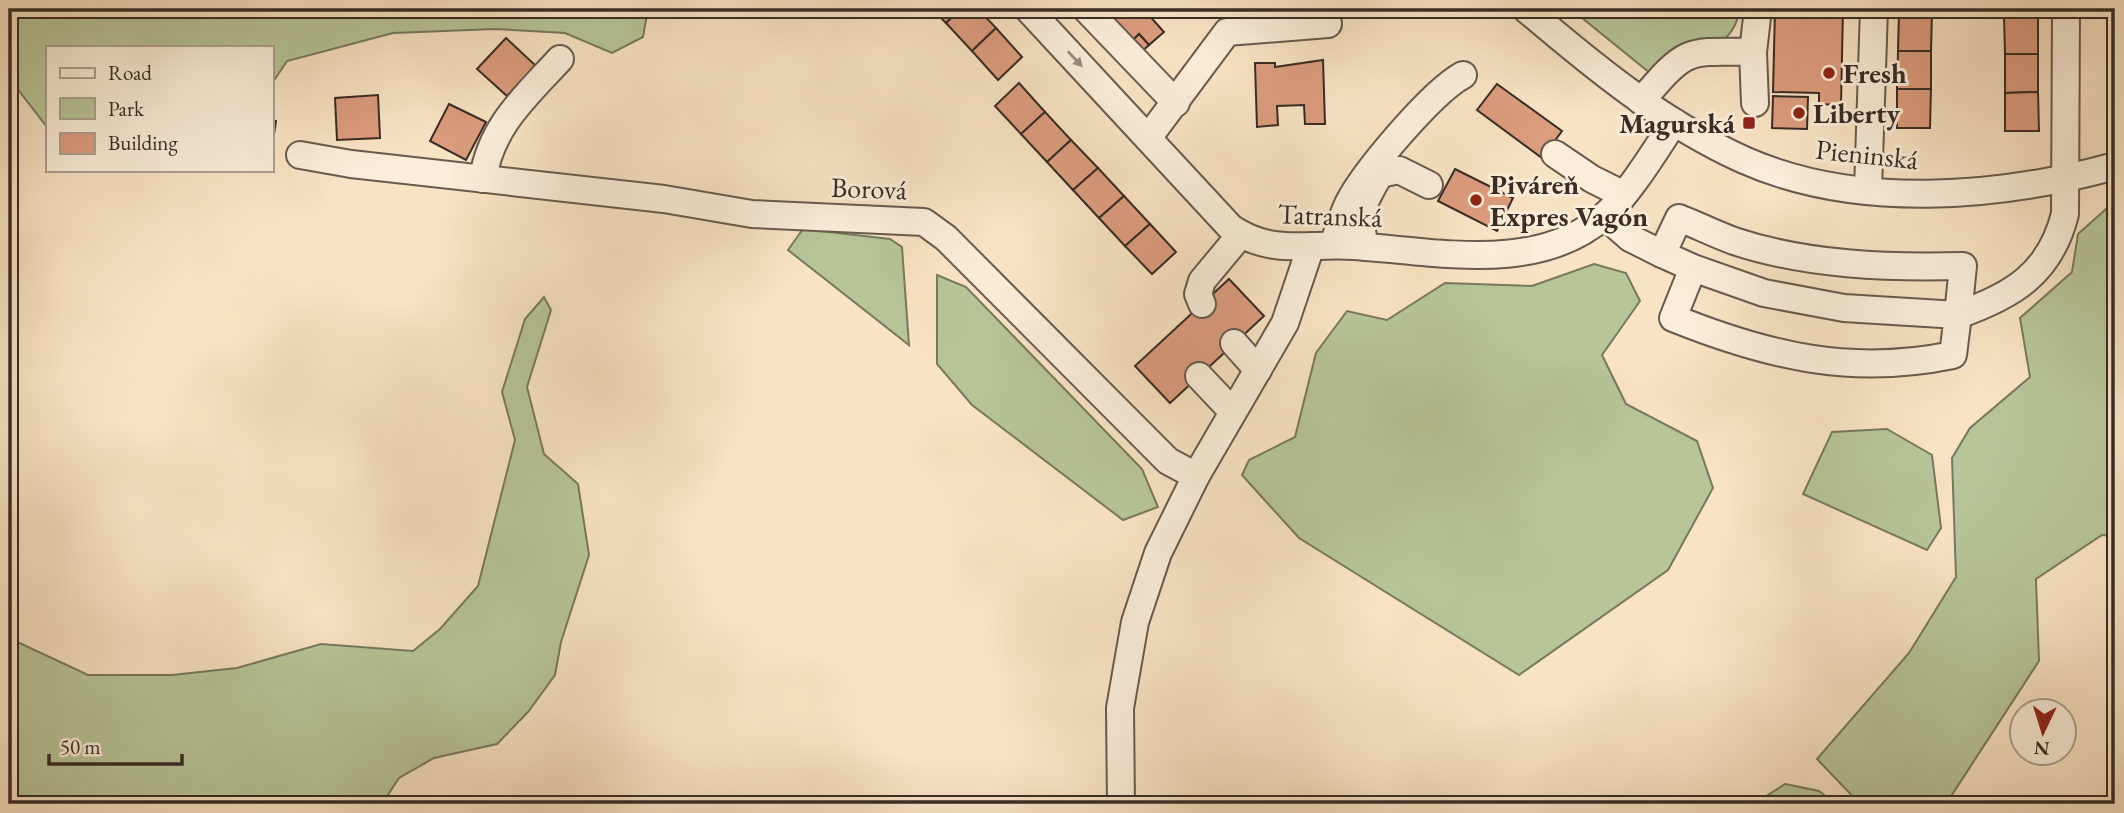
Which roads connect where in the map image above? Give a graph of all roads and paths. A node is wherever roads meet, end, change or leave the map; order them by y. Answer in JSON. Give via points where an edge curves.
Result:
{"nodes":[{"id":1,"x":1028,"y":9,"type":"edge"},
{"id":2,"x":1086,"y":9,"type":"edge"},
{"id":3,"x":1526,"y":9,"type":"edge"},
{"id":4,"x":1758,"y":9,"type":"edge"},
{"id":5,"x":1874,"y":9,"type":"edge"},
{"id":6,"x":2066,"y":9,"type":"edge"},
{"id":7,"x":1229,"y":20,"type":"edge"},
{"id":8,"x":1328,"y":24,"type":"dead end"},
{"id":9,"x":1753,"y":52,"type":"junction"},
{"id":10,"x":560,"y":59,"type":"dead end"},
{"id":11,"x":1463,"y":75,"type":"dead end"},
{"id":12,"x":1641,"y":101,"type":"junction"},
{"id":13,"x":1176,"y":103,"type":"junction"},
{"id":14,"x":1755,"y":103,"type":"dead end"},
{"id":15,"x":1674,"y":122,"type":"junction"},
{"id":16,"x":1149,"y":138,"type":"junction"},
{"id":17,"x":1555,"y":153,"type":"dead end"},
{"id":18,"x":300,"y":155,"type":"dead end"},
{"id":19,"x":2115,"y":166,"type":"edge"},
{"id":20,"x":483,"y":179,"type":"junction"},
{"id":21,"x":2066,"y":180,"type":"junction"},
{"id":22,"x":1429,"y":185,"type":"dead end"},
{"id":23,"x":1868,"y":190,"type":"junction"},
{"id":24,"x":1622,"y":194,"type":"junction"},
{"id":25,"x":1605,"y":216,"type":"junction"},
{"id":26,"x":1241,"y":234,"type":"junction"},
{"id":27,"x":1322,"y":245,"type":"junction"},
{"id":28,"x":1365,"y":247,"type":"junction"},
{"id":29,"x":1662,"y":254,"type":"junction"},
{"id":30,"x":1693,"y":268,"type":"junction"},
{"id":31,"x":1202,"y":304,"type":"dead end"},
{"id":32,"x":1958,"y":315,"type":"junction"},
{"id":33,"x":1234,"y":343,"type":"dead end"},
{"id":34,"x":1258,"y":370,"type":"junction"},
{"id":35,"x":1199,"y":376,"type":"dead end"},
{"id":36,"x":1233,"y":412,"type":"junction"},
{"id":37,"x":1196,"y":476,"type":"junction"},
{"id":38,"x":1121,"y":804,"type":"edge"}],
"edges":[{"from":1,"to":16,"type":"street","name":"Tatranská","one_way":true},
{"from":2,"to":13,"type":"street"},
{"from":3,"to":12,"type":"street","name":"Pieninská"},
{"from":4,"to":9,"type":"street"},
{"from":5,"to":23,"type":"street"},
{"from":6,"to":21,"type":"street"},
{"from":7,"to":8,"type":"street"},
{"from":7,"to":13,"type":"street"},
{"from":9,"to":12,"type":"street","via":[[1689,53]]},
{"from":9,"to":14,"type":"street"},
{"from":10,"to":20,"type":"street","via":[[497,132]]},
{"from":11,"to":27,"type":"street","via":[[1428,102],[1398,137]]},
{"from":12,"to":15,"type":"street","name":"Pieninská"},
{"from":13,"to":16,"type":"street"},
{"from":15,"to":23,"type":"street","name":"Pieninská","via":[[1744,160],[1789,176]]},
{"from":15,"to":24,"type":"street","name":"Tatranská"},
{"from":16,"to":26,"type":"street","name":"Tatranská"},
{"from":17,"to":24,"type":"street"},
{"from":18,"to":20,"type":"street","name":"Borová"},
{"from":19,"to":21,"type":"street","name":"Pieninská"},
{"from":20,"to":37,"type":"street","name":"Borová","via":[[664,199],[752,214],[924,222],[946,238],[1168,461]]},
{"from":21,"to":23,"type":"street","name":"Pieninská","via":[[1966,193]]},
{"from":21,"to":32,"type":"street","via":[[2060,234],[2045,259],[2025,283]]},
{"from":22,"to":28,"type":"street","via":[[1399,170],[1380,174],[1361,207]]},
{"from":24,"to":25,"type":"street","name":"Tatranská"},
{"from":25,"to":28,"type":"street","name":"Tatranská","via":[[1544,249],[1522,253]]},
{"from":25,"to":29,"type":"street","via":[[1630,238]]},
{"from":26,"to":27,"type":"street","name":"Tatranská","via":[[1273,247]]},
{"from":26,"to":31,"type":"street","via":[[1202,281],[1198,295]]},
{"from":27,"to":28,"type":"street","name":"Tatranská"},
{"from":27,"to":34,"type":"street"},
{"from":29,"to":30,"type":"street"},
{"from":29,"to":32,"type":"street","via":[[1679,218],[1734,241],[1786,254],[1881,265],[1963,266]]},
{"from":30,"to":32,"type":"street","via":[[1764,293],[1844,308]]},
{"from":30,"to":32,"type":"street","via":[[1673,318],[1732,342],[1798,357],[1907,365],[1953,355]]},
{"from":33,"to":34,"type":"street"},
{"from":34,"to":36,"type":"street"},
{"from":35,"to":36,"type":"street"},
{"from":36,"to":37,"type":"street"},
{"from":37,"to":38,"type":"street","via":[[1166,533],[1135,622],[1120,708]]}]}
